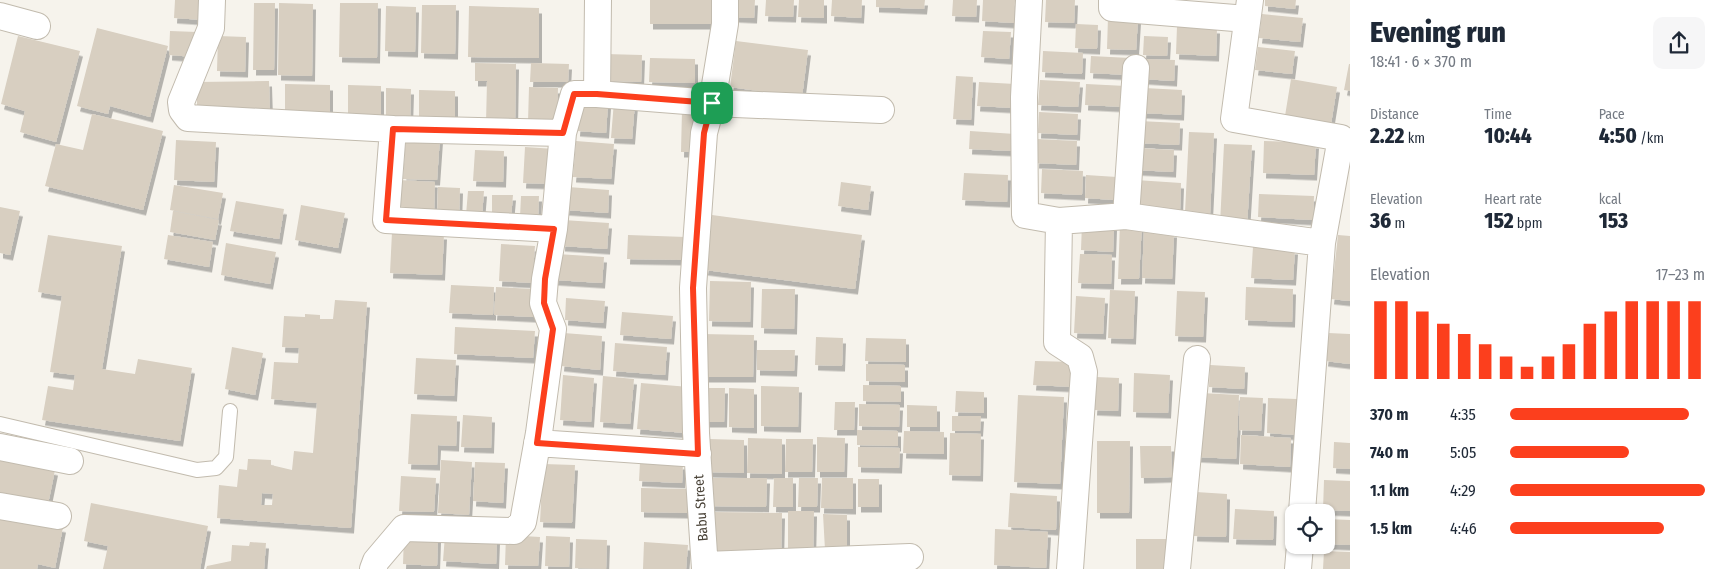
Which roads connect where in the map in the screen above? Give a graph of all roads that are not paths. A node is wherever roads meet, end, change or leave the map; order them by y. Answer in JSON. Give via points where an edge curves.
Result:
{"nodes":[{"id":1,"x":212,"y":0,"type":"edge"},
{"id":2,"x":598,"y":0,"type":"edge"},
{"id":3,"x":725,"y":0,"type":"edge"},
{"id":4,"x":1030,"y":0,"type":"edge"},
{"id":5,"x":1112,"y":0,"type":"edge"},
{"id":6,"x":1249,"y":9,"type":"edge"},
{"id":7,"x":0,"y":16,"type":"edge"},
{"id":8,"x":37,"y":26,"type":"dead end"},
{"id":9,"x":1136,"y":68,"type":"dead end"},
{"id":10,"x":597,"y":94,"type":"junction"},
{"id":11,"x":712,"y":103,"type":"junction"},
{"id":12,"x":881,"y":110,"type":"dead end"},
{"id":13,"x":393,"y":129,"type":"junction"},
{"id":14,"x":563,"y":133,"type":"junction"},
{"id":15,"x":1126,"y":216,"type":"junction"},
{"id":16,"x":1059,"y":221,"type":"junction"},
{"id":17,"x":554,"y":229,"type":"junction"},
{"id":18,"x":1322,"y":243,"type":"junction"},
{"id":19,"x":1197,"y":359,"type":"dead end"},
{"id":20,"x":230,"y":411,"type":"dead end"},
{"id":21,"x":0,"y":424,"type":"edge"},
{"id":22,"x":537,"y":443,"type":"junction"},
{"id":23,"x":0,"y":447,"type":"edge"},
{"id":24,"x":698,"y":454,"type":"junction"},
{"id":25,"x":70,"y":461,"type":"dead end"},
{"id":26,"x":1303,"y":504,"type":"edge"},
{"id":27,"x":0,"y":506,"type":"edge"},
{"id":28,"x":58,"y":516,"type":"dead end"},
{"id":29,"x":1299,"y":554,"type":"edge"},
{"id":30,"x":910,"y":557,"type":"dead end"},
{"id":31,"x":705,"y":567,"type":"edge"},
{"id":32,"x":373,"y":569,"type":"edge"},
{"id":33,"x":1070,"y":569,"type":"edge"},
{"id":34,"x":1177,"y":569,"type":"edge"},
{"id":35,"x":1298,"y":569,"type":"edge"}],
"edges":[{"from":1,"to":13,"type":"street","via":[[211,28],[181,102],[188,118]]},
{"from":2,"to":10,"type":"street"},
{"from":3,"to":11,"type":"street","name":"Babu Street"},
{"from":4,"to":16,"type":"street","via":[[1024,98],[1025,215]]},
{"from":5,"to":6,"type":"street","via":[[1112,8]]},
{"from":6,"to":18,"type":"street","via":[[1234,119],[1341,138]]},
{"from":7,"to":8,"type":"street"},
{"from":9,"to":15,"type":"street"},
{"from":10,"to":11,"type":"street"},
{"from":10,"to":14,"type":"street","via":[[574,94]]},
{"from":11,"to":12,"type":"street"},
{"from":11,"to":24,"type":"street","name":"Babu Street","via":[[704,133],[693,288]]},
{"from":13,"to":14,"type":"street"},
{"from":13,"to":17,"type":"street","via":[[386,220]]},
{"from":14,"to":17,"type":"street"},
{"from":15,"to":16,"type":"street"},
{"from":15,"to":18,"type":"street"},
{"from":16,"to":33,"type":"street","via":[[1057,342],[1080,357],[1084,372]]},
{"from":17,"to":22,"type":"street","via":[[544,303],[553,329]]},
{"from":18,"to":26,"type":"street"},
{"from":19,"to":34,"type":"street"},
{"from":20,"to":21,"type":"lane","via":[[226,456],[216,468],[196,470]]},
{"from":22,"to":24,"type":"street"},
{"from":22,"to":32,"type":"street","via":[[523,522],[514,531],[404,528]]},
{"from":23,"to":25,"type":"street"},
{"from":24,"to":31,"type":"street","name":"Babu Street"},
{"from":27,"to":28,"type":"street"},
{"from":29,"to":35,"type":"street"},
{"from":30,"to":31,"type":"street"}]}
